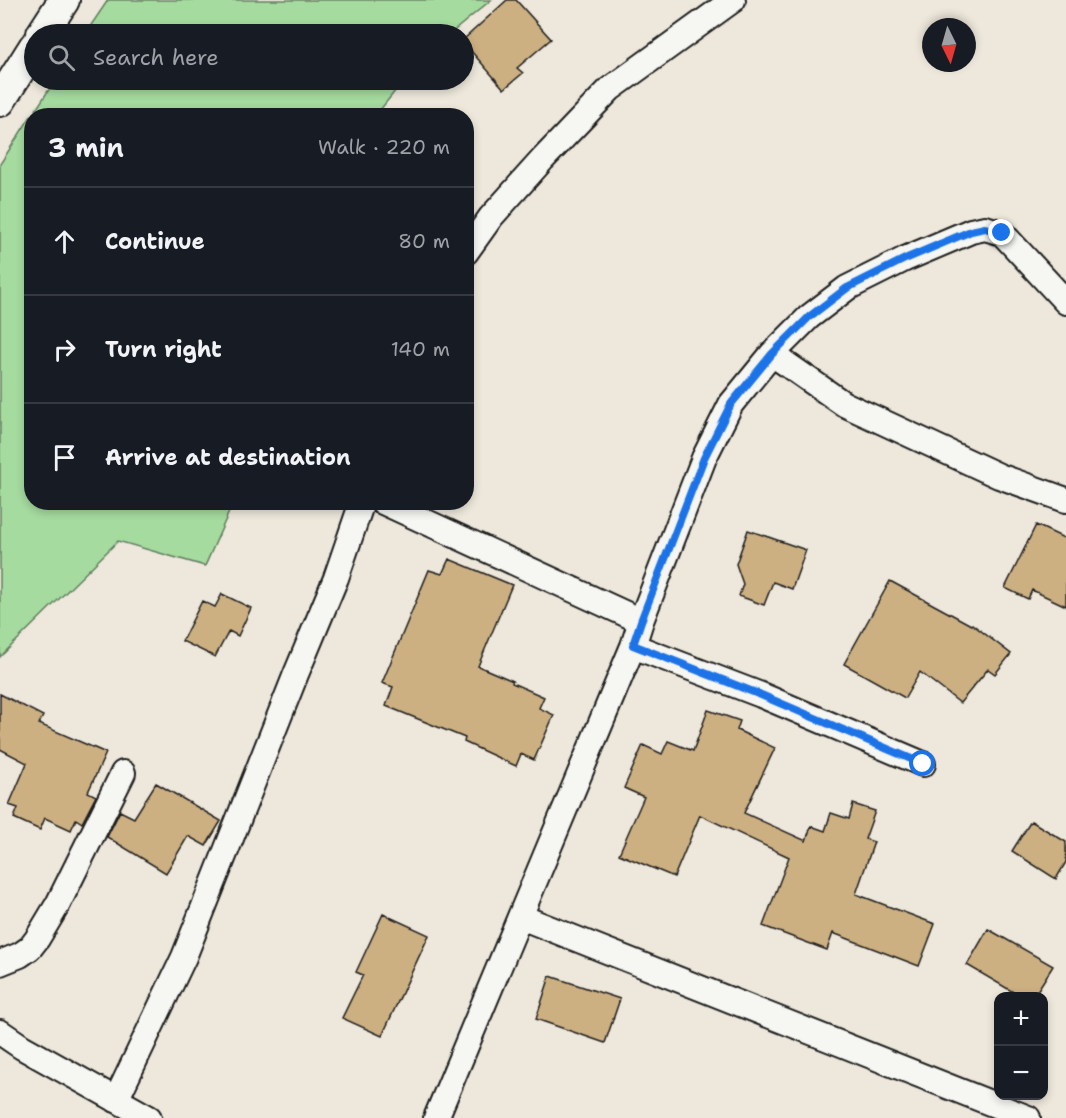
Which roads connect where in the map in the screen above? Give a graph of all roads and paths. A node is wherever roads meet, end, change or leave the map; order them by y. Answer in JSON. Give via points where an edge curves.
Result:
{"nodes":[{"id":1,"x":64,"y":0,"type":"edge"},
{"id":2,"x":733,"y":0,"type":"edge"},
{"id":3,"x":48,"y":24,"type":"edge"},
{"id":4,"x":24,"y":63,"type":"edge"},
{"id":5,"x":0,"y":101,"type":"edge"},
{"id":6,"x":474,"y":241,"type":"edge"},
{"id":7,"x":1066,"y":302,"type":"edge"},
{"id":8,"x":772,"y":354,"type":"junction"},
{"id":9,"x":1066,"y":500,"type":"edge"},
{"id":10,"x":359,"y":510,"type":"edge"},
{"id":11,"x":400,"y":510,"type":"edge"},
{"id":12,"x":641,"y":621,"type":"junction"},
{"id":13,"x":633,"y":645,"type":"junction"},
{"id":14,"x":923,"y":764,"type":"dead end"},
{"id":15,"x":123,"y":772,"type":"dead end"},
{"id":16,"x":521,"y":917,"type":"junction"},
{"id":17,"x":0,"y":963,"type":"edge"},
{"id":18,"x":0,"y":1032,"type":"edge"},
{"id":19,"x":116,"y":1100,"type":"junction"},
{"id":20,"x":149,"y":1118,"type":"edge"},
{"id":21,"x":436,"y":1118,"type":"edge"},
{"id":22,"x":1028,"y":1118,"type":"edge"}],
"edges":[{"from":1,"to":3,"type":"street"},
{"from":2,"to":6,"type":"street","via":[[610,89],[491,217]]},
{"from":4,"to":5,"type":"street"},
{"from":7,"to":8,"type":"street","via":[[1002,233],[985,228],[905,259],[847,288],[809,317]]},
{"from":8,"to":9,"type":"street","via":[[844,404],[999,476]]},
{"from":8,"to":12,"type":"street","via":[[731,404],[704,458]]},
{"from":10,"to":19,"type":"street","via":[[336,578],[184,957]]},
{"from":11,"to":12,"type":"street"},
{"from":12,"to":13,"type":"street"},
{"from":13,"to":14,"type":"street"},
{"from":13,"to":16,"type":"street"},
{"from":15,"to":17,"type":"street","via":[[37,939],[20,955]]},
{"from":16,"to":21,"type":"street"},
{"from":16,"to":22,"type":"street"},
{"from":18,"to":19,"type":"street"},
{"from":19,"to":20,"type":"street"}]}
